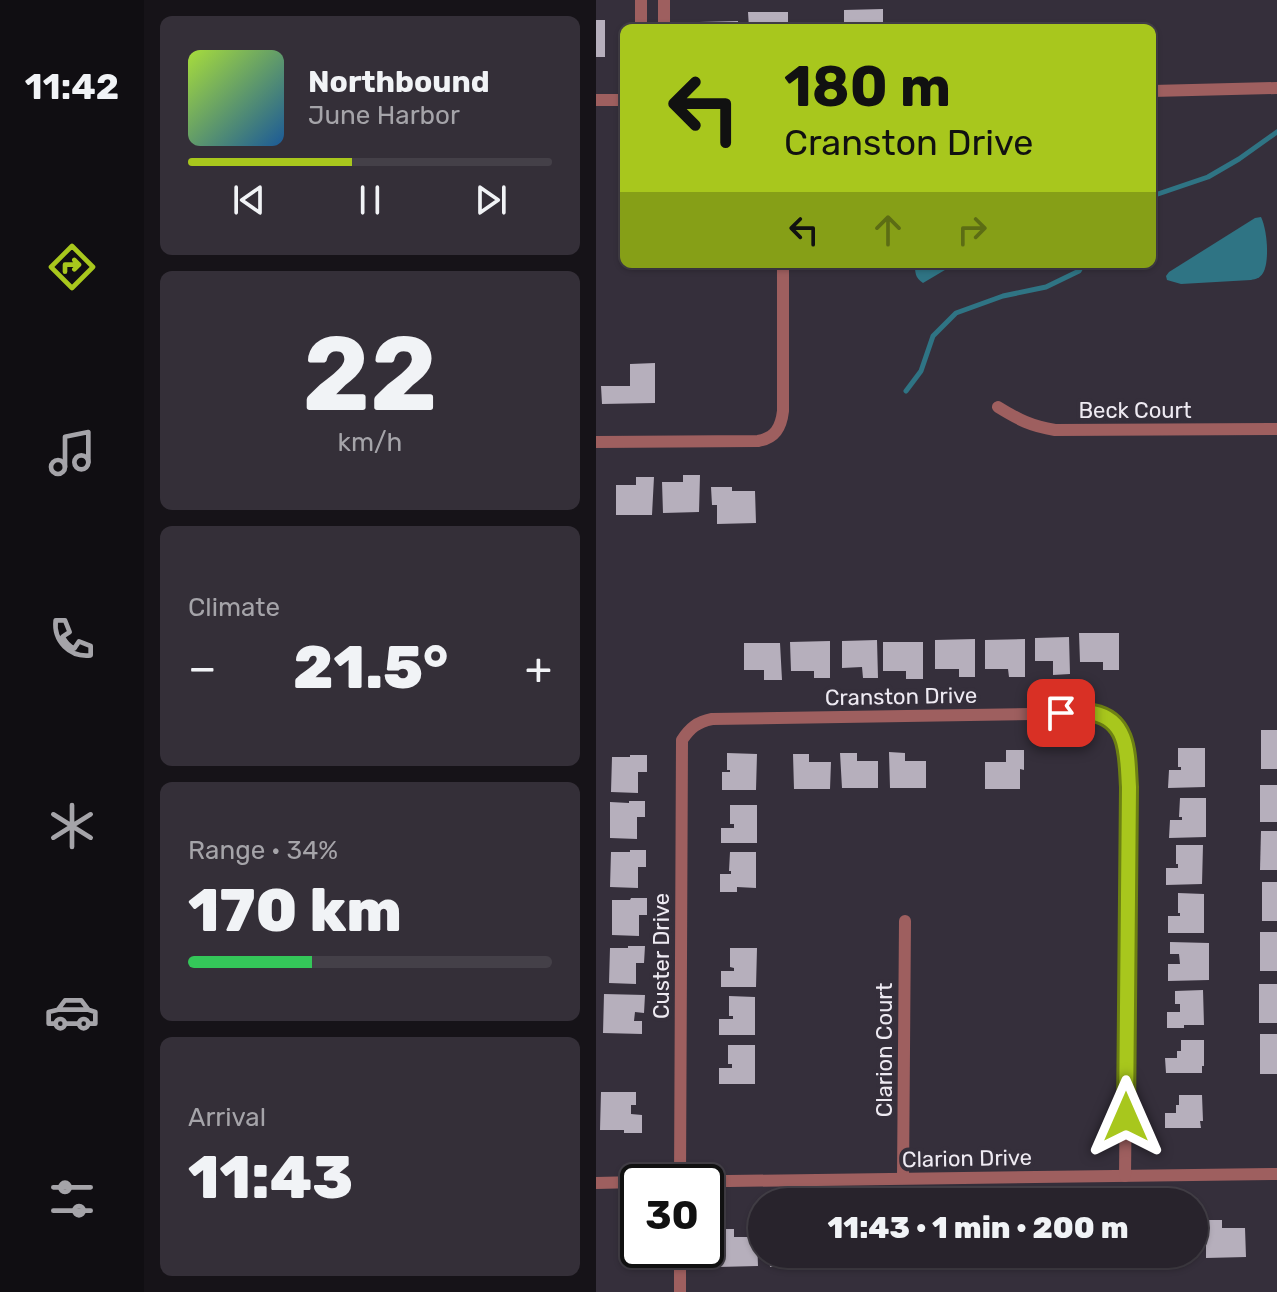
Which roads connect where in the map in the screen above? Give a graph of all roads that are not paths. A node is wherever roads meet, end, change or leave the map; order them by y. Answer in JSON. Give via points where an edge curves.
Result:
{"nodes":[{"id":1,"x":641,"y":0,"type":"edge"},
{"id":2,"x":664,"y":0,"type":"edge"},
{"id":3,"x":641,"y":24,"type":"edge"},
{"id":4,"x":664,"y":24,"type":"edge"},
{"id":5,"x":1277,"y":88,"type":"edge"},
{"id":6,"x":1156,"y":91,"type":"edge"},
{"id":7,"x":596,"y":100,"type":"edge"},
{"id":8,"x":620,"y":100,"type":"edge"},
{"id":9,"x":783,"y":268,"type":"edge"},
{"id":10,"x":998,"y":407,"type":"dead end"},
{"id":11,"x":1277,"y":429,"type":"edge"},
{"id":12,"x":596,"y":442,"type":"edge"},
{"id":13,"x":688,"y":732,"type":"joint"},
{"id":14,"x":905,"y":921,"type":"dead end"},
{"id":15,"x":680,"y":1164,"type":"edge"},
{"id":16,"x":1277,"y":1174,"type":"edge"},
{"id":17,"x":1125,"y":1176,"type":"junction"},
{"id":18,"x":903,"y":1178,"type":"junction"},
{"id":19,"x":724,"y":1181,"type":"edge"},
{"id":20,"x":620,"y":1182,"type":"edge"},
{"id":21,"x":596,"y":1183,"type":"edge"},
{"id":22,"x":680,"y":1268,"type":"edge"},
{"id":23,"x":680,"y":1292,"type":"edge"}],
"edges":[{"from":1,"to":3,"type":"street"},
{"from":2,"to":4,"type":"street"},
{"from":5,"to":6,"type":"street"},
{"from":7,"to":8,"type":"street"},
{"from":9,"to":12,"type":"street","via":[[783,411],[776,432],[758,441]]},
{"from":10,"to":11,"type":"street","name":"Beck Court","via":[[1021,422],[1055,430]]},
{"from":13,"to":15,"type":"street","name":"Custer Drive","via":[[682,740]]},
{"from":13,"to":17,"type":"street","name":"Cranston Drive","via":[[698,722],[712,719],[1092,713],[1115,725],[1123,736],[1129,787]]},
{"from":14,"to":18,"type":"street","name":"Clarion Court"},
{"from":16,"to":17,"type":"street","name":"Clarion Drive"},
{"from":17,"to":18,"type":"street","name":"Clarion Drive"},
{"from":18,"to":19,"type":"street","name":"Clarion Drive"},
{"from":20,"to":21,"type":"street"},
{"from":22,"to":23,"type":"street"}]}
